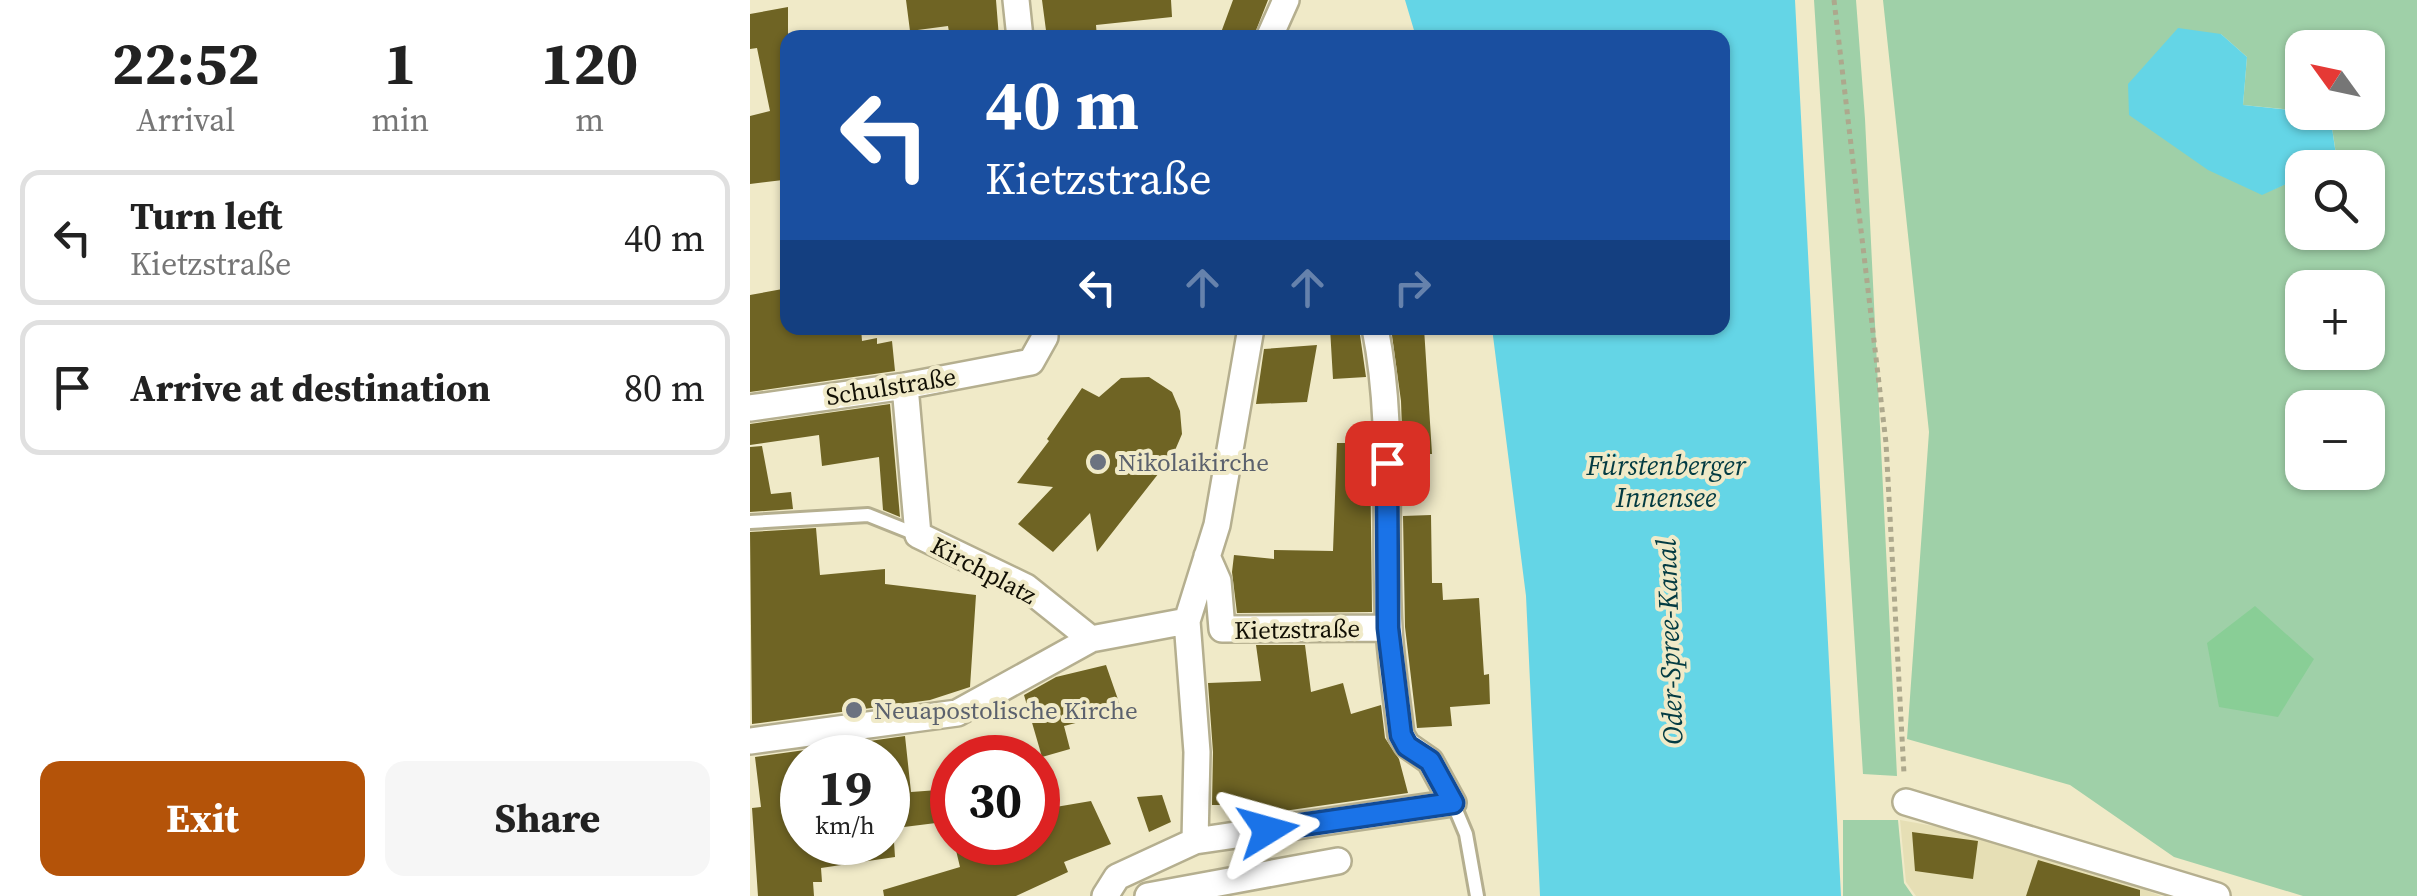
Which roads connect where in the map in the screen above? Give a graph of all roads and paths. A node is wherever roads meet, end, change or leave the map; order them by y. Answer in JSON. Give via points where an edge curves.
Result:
{"nodes":[{"id":1,"x":1016,"y":0,"type":"edge"},
{"id":2,"x":1286,"y":0,"type":"edge"},
{"id":3,"x":1834,"y":0,"type":"edge"},
{"id":4,"x":1019,"y":30,"type":"edge"},
{"id":5,"x":1273,"y":30,"type":"edge"},
{"id":6,"x":1045,"y":335,"type":"edge"},
{"id":7,"x":1250,"y":335,"type":"edge"},
{"id":8,"x":1376,"y":335,"type":"edge"},
{"id":9,"x":905,"y":386,"type":"junction"},
{"id":10,"x":750,"y":408,"type":"edge"},
{"id":11,"x":750,"y":522,"type":"edge"},
{"id":12,"x":918,"y":536,"type":"junction"},
{"id":13,"x":1207,"y":556,"type":"junction"},
{"id":14,"x":1186,"y":621,"type":"junction"},
{"id":15,"x":1388,"y":628,"type":"junction"},
{"id":16,"x":1092,"y":639,"type":"junction"},
{"id":17,"x":750,"y":741,"type":"edge"},
{"id":18,"x":1906,"y":802,"type":"joint"},
{"id":19,"x":1453,"y":803,"type":"junction"},
{"id":20,"x":1195,"y":840,"type":"junction"},
{"id":21,"x":1338,"y":861,"type":"dead end"},
{"id":22,"x":1105,"y":896,"type":"edge"},
{"id":23,"x":1148,"y":896,"type":"edge"},
{"id":24,"x":1477,"y":896,"type":"edge"},
{"id":25,"x":2217,"y":896,"type":"edge"}],
"edges":[{"from":1,"to":4,"type":"street"},
{"from":2,"to":5,"type":"street"},
{"from":3,"to":18,"type":"path","via":[[1886,443]]},
{"from":6,"to":9,"type":"street","name":"Schulstraße","via":[[1032,362]]},
{"from":7,"to":13,"type":"street"},
{"from":8,"to":15,"type":"street","name":"Kietzstraße","via":[[1389,498]]},
{"from":9,"to":10,"type":"street","name":"Schulstraße"},
{"from":9,"to":12,"type":"street","name":"Kirchplatz"},
{"from":11,"to":12,"type":"lane","via":[[868,514]]},
{"from":12,"to":16,"type":"street","name":"Kirchplatz","via":[[1026,587]]},
{"from":13,"to":14,"type":"street"},
{"from":13,"to":15,"type":"street","name":"Kietzstraße","via":[[1218,580],[1222,630]]},
{"from":14,"to":16,"type":"street"},
{"from":14,"to":20,"type":"street","via":[[1197,752]]},
{"from":15,"to":19,"type":"street","name":"Kietzstraße","via":[[1401,735],[1430,761]]},
{"from":16,"to":17,"type":"street","via":[[957,713]]},
{"from":18,"to":25,"type":"street"},
{"from":19,"to":20,"type":"street"},
{"from":19,"to":24,"type":"lane"},
{"from":20,"to":22,"type":"street","via":[[1116,877]]},
{"from":21,"to":23,"type":"street"}]}
